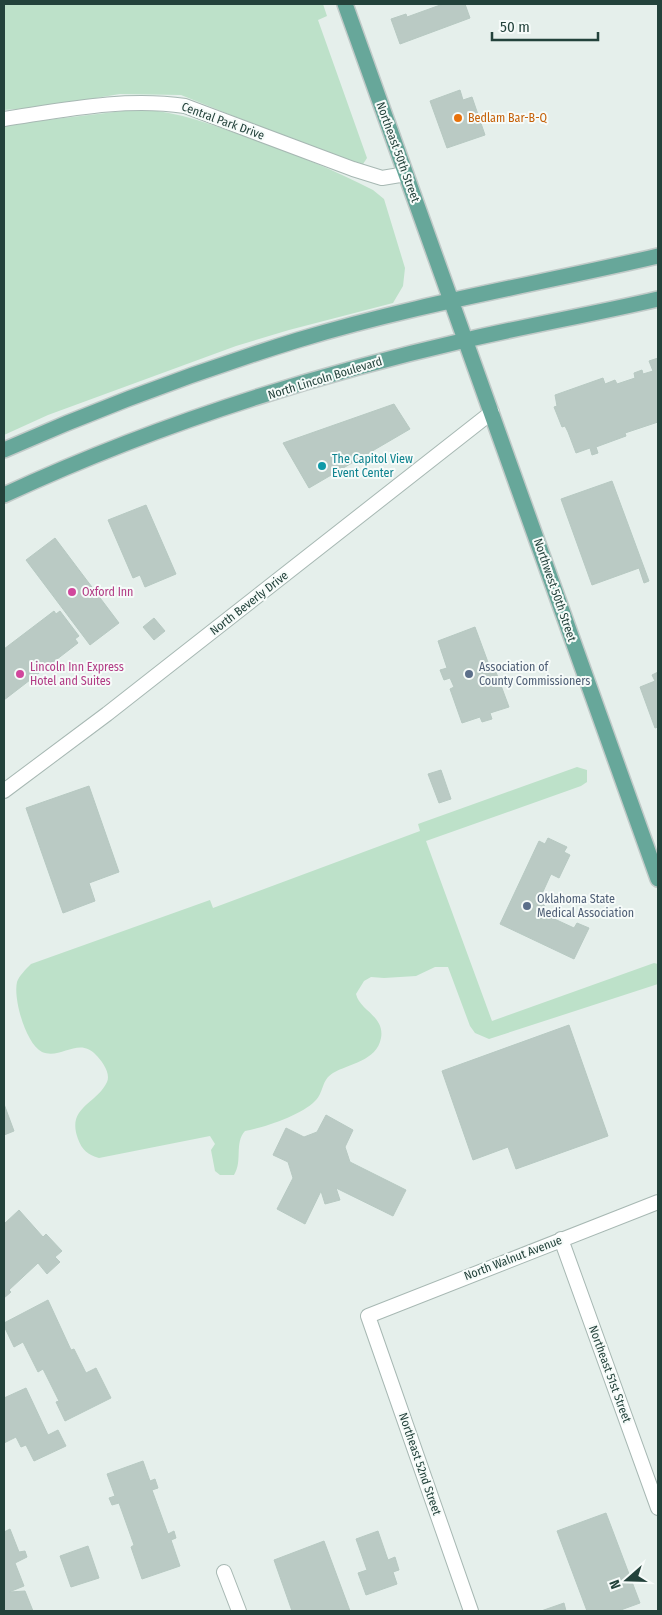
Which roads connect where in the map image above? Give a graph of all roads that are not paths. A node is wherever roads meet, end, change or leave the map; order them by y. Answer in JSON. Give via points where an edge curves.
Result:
{"nodes":[{"id":1,"x":345,"y":4,"type":"edge"},
{"id":2,"x":4,"y":119,"type":"edge"},
{"id":3,"x":406,"y":174,"type":"junction"},
{"id":4,"x":658,"y":256,"type":"edge"},
{"id":5,"x":658,"y":299,"type":"edge"},
{"id":6,"x":451,"y":301,"type":"junction"},
{"id":7,"x":465,"y":340,"type":"junction"},
{"id":8,"x":492,"y":412,"type":"junction"},
{"id":9,"x":4,"y":450,"type":"edge"},
{"id":10,"x":4,"y":495,"type":"edge"},
{"id":11,"x":4,"y":792,"type":"edge"},
{"id":12,"x":658,"y":879,"type":"edge"},
{"id":13,"x":658,"y":1202,"type":"edge"},
{"id":14,"x":561,"y":1239,"type":"junction"},
{"id":15,"x":368,"y":1316,"type":"joint"},
{"id":16,"x":658,"y":1508,"type":"edge"},
{"id":17,"x":224,"y":1572,"type":"dead end"},
{"id":18,"x":239,"y":1611,"type":"edge"},
{"id":19,"x":472,"y":1611,"type":"edge"}],
"edges":[{"from":1,"to":3,"type":"main road","name":"Northeast 50th Street"},
{"from":2,"to":3,"type":"street","name":"Central Park Drive","via":[[124,102],[158,102],[185,106],[382,178]]},
{"from":3,"to":6,"type":"main road","name":"Northeast 50th Street"},
{"from":4,"to":6,"type":"main road"},
{"from":5,"to":7,"type":"main road","name":"North Lincoln Boulevard"},
{"from":6,"to":7,"type":"main road","name":"Northwest 50th Street"},
{"from":6,"to":9,"type":"main road","via":[[298,340],[119,402]]},
{"from":7,"to":8,"type":"main road","name":"Northwest 50th Street"},
{"from":7,"to":10,"type":"main road","name":"North Lincoln Boulevard","via":[[308,382],[228,408],[114,449]]},
{"from":8,"to":11,"type":"street","name":"North Beverly Drive"},
{"from":8,"to":12,"type":"main road","name":"Northwest 50th Street"},
{"from":13,"to":14,"type":"street","name":"North Walnut Avenue"},
{"from":14,"to":15,"type":"street","name":"North Walnut Avenue"},
{"from":14,"to":16,"type":"street","name":"Northeast 51st Street"},
{"from":15,"to":19,"type":"street","name":"Northeast 52nd Street"},
{"from":17,"to":18,"type":"street"}]}
